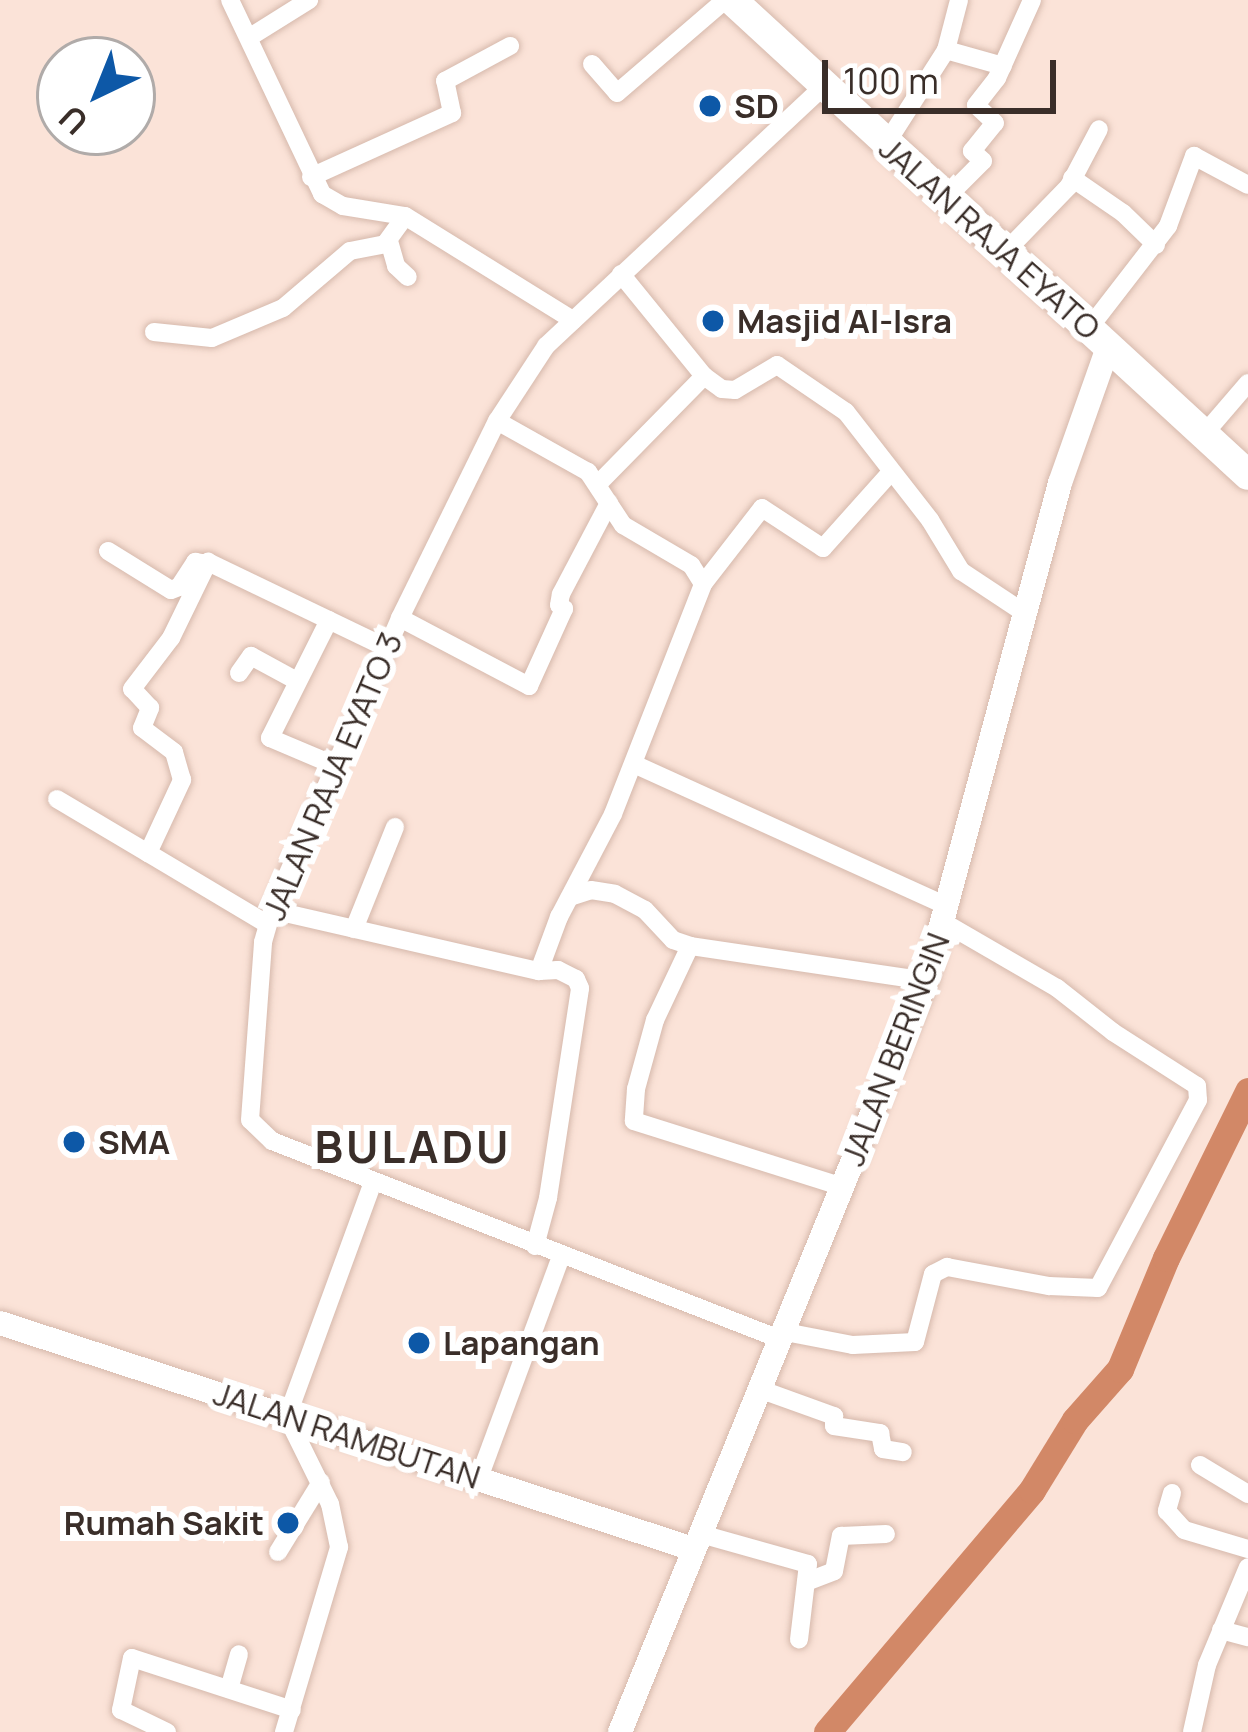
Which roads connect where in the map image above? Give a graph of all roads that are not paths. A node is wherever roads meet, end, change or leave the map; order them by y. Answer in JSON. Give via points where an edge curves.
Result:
{"nodes":[{"id":1,"x":230,"y":0,"type":"edge"},
{"id":2,"x":310,"y":0,"type":"edge"},
{"id":3,"x":728,"y":0,"type":"edge"},
{"id":4,"x":959,"y":0,"type":"edge"},
{"id":5,"x":1032,"y":0,"type":"edge"},
{"id":6,"x":250,"y":37,"type":"junction"},
{"id":7,"x":510,"y":46,"type":"dead end"},
{"id":8,"x":946,"y":50,"type":"junction"},
{"id":9,"x":592,"y":64,"type":"dead end"},
{"id":10,"x":1003,"y":66,"type":"junction"},
{"id":11,"x":822,"y":88,"type":"junction"},
{"id":12,"x":1099,"y":129,"type":"dead end"},
{"id":13,"x":886,"y":144,"type":"junction"},
{"id":14,"x":311,"y":177,"type":"junction"},
{"id":15,"x":1072,"y":178,"type":"junction"},
{"id":16,"x":1248,"y":185,"type":"edge"},
{"id":17,"x":946,"y":198,"type":"junction"},
{"id":18,"x":404,"y":216,"type":"junction"},
{"id":19,"x":389,"y":241,"type":"junction"},
{"id":20,"x":1156,"y":245,"type":"junction"},
{"id":21,"x":1006,"y":251,"type":"junction"},
{"id":22,"x":621,"y":274,"type":"junction"},
{"id":23,"x":409,"y":277,"type":"dead end"},
{"id":24,"x":573,"y":320,"type":"junction"},
{"id":25,"x":154,"y":332,"type":"dead end"},
{"id":26,"x":1100,"y":336,"type":"junction"},
{"id":27,"x":704,"y":376,"type":"junction"},
{"id":28,"x":1248,"y":383,"type":"edge"},
{"id":29,"x":497,"y":422,"type":"junction"},
{"id":30,"x":1205,"y":433,"type":"junction"},
{"id":31,"x":890,"y":473,"type":"junction"},
{"id":32,"x":1248,"y":476,"type":"edge"},
{"id":33,"x":599,"y":483,"type":"junction"},
{"id":34,"x":609,"y":503,"type":"junction"},
{"id":35,"x":108,"y":551,"type":"dead end"},
{"id":36,"x":207,"y":564,"type":"junction"},
{"id":37,"x":703,"y":584,"type":"junction"},
{"id":38,"x":1026,"y":614,"type":"junction"},
{"id":39,"x":400,"y":618,"type":"junction"},
{"id":40,"x":329,"y":620,"type":"junction"},
{"id":41,"x":387,"y":648,"type":"junction"},
{"id":42,"x":239,"y":673,"type":"dead end"},
{"id":43,"x":296,"y":680,"type":"junction"},
{"id":44,"x":334,"y":765,"type":"junction"},
{"id":45,"x":636,"y":765,"type":"junction"},
{"id":46,"x":57,"y":799,"type":"dead end"},
{"id":47,"x":395,"y":827,"type":"dead end"},
{"id":48,"x":148,"y":853,"type":"junction"},
{"id":49,"x":570,"y":897,"type":"junction"},
{"id":50,"x":945,"y":914,"type":"junction"},
{"id":51,"x":269,"y":917,"type":"junction"},
{"id":52,"x":354,"y":929,"type":"junction"},
{"id":53,"x":690,"y":946,"type":"junction"},
{"id":54,"x":539,"y":971,"type":"junction"},
{"id":55,"x":926,"y":981,"type":"junction"},
{"id":56,"x":373,"y":1182,"type":"junction"},
{"id":57,"x":843,"y":1187,"type":"junction"},
{"id":58,"x":535,"y":1246,"type":"junction"},
{"id":59,"x":561,"y":1256,"type":"junction"},
{"id":60,"x":0,"y":1323,"type":"edge"},
{"id":61,"x":778,"y":1335,"type":"junction"},
{"id":62,"x":760,"y":1389,"type":"junction"},
{"id":63,"x":287,"y":1417,"type":"junction"},
{"id":64,"x":903,"y":1452,"type":"dead end"},
{"id":65,"x":1200,"y":1465,"type":"dead end"},
{"id":66,"x":479,"y":1478,"type":"junction"},
{"id":67,"x":321,"y":1482,"type":"junction"},
{"id":68,"x":1172,"y":1492,"type":"dead end"},
{"id":69,"x":1248,"y":1494,"type":"edge"},
{"id":70,"x":886,"y":1534,"type":"dead end"},
{"id":71,"x":697,"y":1542,"type":"junction"},
{"id":72,"x":1248,"y":1550,"type":"edge"},
{"id":73,"x":278,"y":1552,"type":"dead end"},
{"id":74,"x":1248,"y":1567,"type":"edge"},
{"id":75,"x":806,"y":1582,"type":"junction"},
{"id":76,"x":1221,"y":1630,"type":"junction"},
{"id":77,"x":1248,"y":1636,"type":"edge"},
{"id":78,"x":799,"y":1639,"type":"dead end"},
{"id":79,"x":238,"y":1654,"type":"dead end"},
{"id":80,"x":230,"y":1689,"type":"junction"},
{"id":81,"x":292,"y":1710,"type":"junction"},
{"id":82,"x":167,"y":1732,"type":"edge"},
{"id":83,"x":284,"y":1732,"type":"edge"},
{"id":84,"x":620,"y":1732,"type":"edge"},
{"id":85,"x":1192,"y":1732,"type":"edge"}],
"edges":[{"from":1,"to":6,"type":"street"},
{"from":2,"to":6,"type":"street"},
{"from":3,"to":9,"type":"street","via":[[617,93]]},
{"from":3,"to":11,"type":"main road","name":"JALAN RAJA EYATO"},
{"from":4,"to":8,"type":"street"},
{"from":5,"to":10,"type":"street"},
{"from":6,"to":14,"type":"street"},
{"from":7,"to":14,"type":"street","via":[[445,82],[452,113]]},
{"from":8,"to":10,"type":"street"},
{"from":8,"to":13,"type":"street"},
{"from":10,"to":17,"type":"street","via":[[976,105],[995,123],[972,151],[982,161]]},
{"from":11,"to":13,"type":"main road","name":"JALAN RAJA EYATO"},
{"from":11,"to":22,"type":"street","name":"JALAN RAJA EYATO 3"},
{"from":12,"to":15,"type":"street"},
{"from":13,"to":17,"type":"main road","name":"JALAN RAJA EYATO"},
{"from":14,"to":18,"type":"street","via":[[331,202]]},
{"from":15,"to":20,"type":"street"},
{"from":15,"to":21,"type":"street"},
{"from":16,"to":20,"type":"street","via":[[1194,156]]},
{"from":17,"to":21,"type":"main road","name":"JALAN RAJA EYATO"},
{"from":18,"to":19,"type":"street"},
{"from":18,"to":24,"type":"street"},
{"from":19,"to":23,"type":"street","via":[[396,266]]},
{"from":19,"to":25,"type":"street","via":[[350,251],[292,303],[221,336]]},
{"from":20,"to":26,"type":"street"},
{"from":21,"to":26,"type":"main road","name":"JALAN RAJA EYATO"},
{"from":22,"to":24,"type":"street","name":"JALAN RAJA EYATO 3"},
{"from":22,"to":27,"type":"street"},
{"from":24,"to":29,"type":"street","name":"JALAN RAJA EYATO 3","via":[[546,346]]},
{"from":26,"to":30,"type":"main road","name":"JALAN RAJA EYATO"},
{"from":26,"to":38,"type":"street","name":"JALAN BERINGIN"},
{"from":27,"to":31,"type":"street","via":[[735,390],[783,367],[858,423]]},
{"from":27,"to":33,"type":"street"},
{"from":28,"to":30,"type":"street"},
{"from":29,"to":33,"type":"street"},
{"from":29,"to":39,"type":"street","name":"JALAN RAJA EYATO 3"},
{"from":30,"to":32,"type":"main road","name":"JALAN RAJA EYATO"},
{"from":31,"to":37,"type":"street","via":[[824,548],[762,508]]},
{"from":31,"to":38,"type":"street","via":[[961,571]]},
{"from":33,"to":34,"type":"street"},
{"from":34,"to":37,"type":"street","via":[[623,525],[692,565]]},
{"from":34,"to":39,"type":"street","via":[[561,594],[564,609],[529,686]]},
{"from":35,"to":36,"type":"street","via":[[171,590],[195,562]]},
{"from":36,"to":40,"type":"street"},
{"from":36,"to":48,"type":"street","via":[[178,627],[132,688],[150,708],[142,728],[174,752],[182,780]]},
{"from":37,"to":45,"type":"street"},
{"from":38,"to":50,"type":"street","name":"JALAN BERINGIN"},
{"from":39,"to":41,"type":"street","name":"JALAN RAJA EYATO 3"},
{"from":40,"to":41,"type":"street"},
{"from":40,"to":43,"type":"street"},
{"from":41,"to":44,"type":"street","name":"JALAN RAJA EYATO 3"},
{"from":42,"to":43,"type":"street","via":[[250,656]]},
{"from":43,"to":44,"type":"street","via":[[271,741]]},
{"from":44,"to":51,"type":"street","name":"JALAN RAJA EYATO 3"},
{"from":45,"to":49,"type":"street"},
{"from":45,"to":50,"type":"street"},
{"from":46,"to":48,"type":"street"},
{"from":47,"to":52,"type":"street"},
{"from":48,"to":51,"type":"street"},
{"from":49,"to":53,"type":"street","via":[[615,894]]},
{"from":49,"to":54,"type":"street"},
{"from":50,"to":55,"type":"street","name":"JALAN BERINGIN"},
{"from":50,"to":61,"type":"street","name":"JALAN RAJA EYATO 3","via":[[1197,1086],[1198,1100],[1098,1288],[946,1267],[933,1274],[914,1342],[853,1345]]},
{"from":51,"to":52,"type":"street"},
{"from":51,"to":56,"type":"street","name":"JALAN RAJA EYATO 3","via":[[250,1120],[272,1141]]},
{"from":52,"to":54,"type":"street"},
{"from":53,"to":55,"type":"street"},
{"from":53,"to":57,"type":"street","via":[[655,1020],[634,1121]]},
{"from":54,"to":58,"type":"street","via":[[558,970],[580,988]]},
{"from":55,"to":57,"type":"street","name":"JALAN BERINGIN"},
{"from":56,"to":58,"type":"street","name":"JALAN RAJA EYATO 3"},
{"from":56,"to":63,"type":"street"},
{"from":57,"to":61,"type":"street","name":"JALAN BERINGIN"},
{"from":58,"to":59,"type":"street","name":"JALAN RAJA EYATO 3"},
{"from":59,"to":61,"type":"street","name":"JALAN RAJA EYATO 3"},
{"from":59,"to":66,"type":"street"},
{"from":60,"to":63,"type":"street","name":"JALAN RAMBUTAN"},
{"from":61,"to":62,"type":"street","name":"JALAN BERINGIN"},
{"from":62,"to":64,"type":"street","via":[[834,1416],[834,1426],[880,1433],[883,1449]]},
{"from":62,"to":71,"type":"street","name":"JALAN BERINGIN"},
{"from":63,"to":66,"type":"street","name":"JALAN RAMBUTAN"},
{"from":63,"to":67,"type":"street"},
{"from":65,"to":69,"type":"street"},
{"from":66,"to":71,"type":"street","name":"JALAN RAMBUTAN"},
{"from":67,"to":73,"type":"street"},
{"from":67,"to":81,"type":"street","via":[[339,1547]]},
{"from":68,"to":72,"type":"street","via":[[1167,1511],[1184,1529]]},
{"from":70,"to":75,"type":"street","via":[[841,1536],[834,1571]]},
{"from":71,"to":75,"type":"street","via":[[808,1564]]},
{"from":71,"to":84,"type":"street","name":"JALAN BERINGIN"},
{"from":74,"to":76,"type":"street"},
{"from":75,"to":78,"type":"street"},
{"from":76,"to":77,"type":"street"},
{"from":76,"to":85,"type":"street"},
{"from":79,"to":80,"type":"street"},
{"from":80,"to":81,"type":"street"},
{"from":80,"to":82,"type":"street","via":[[132,1658],[121,1710]]},
{"from":81,"to":83,"type":"street"}]}
